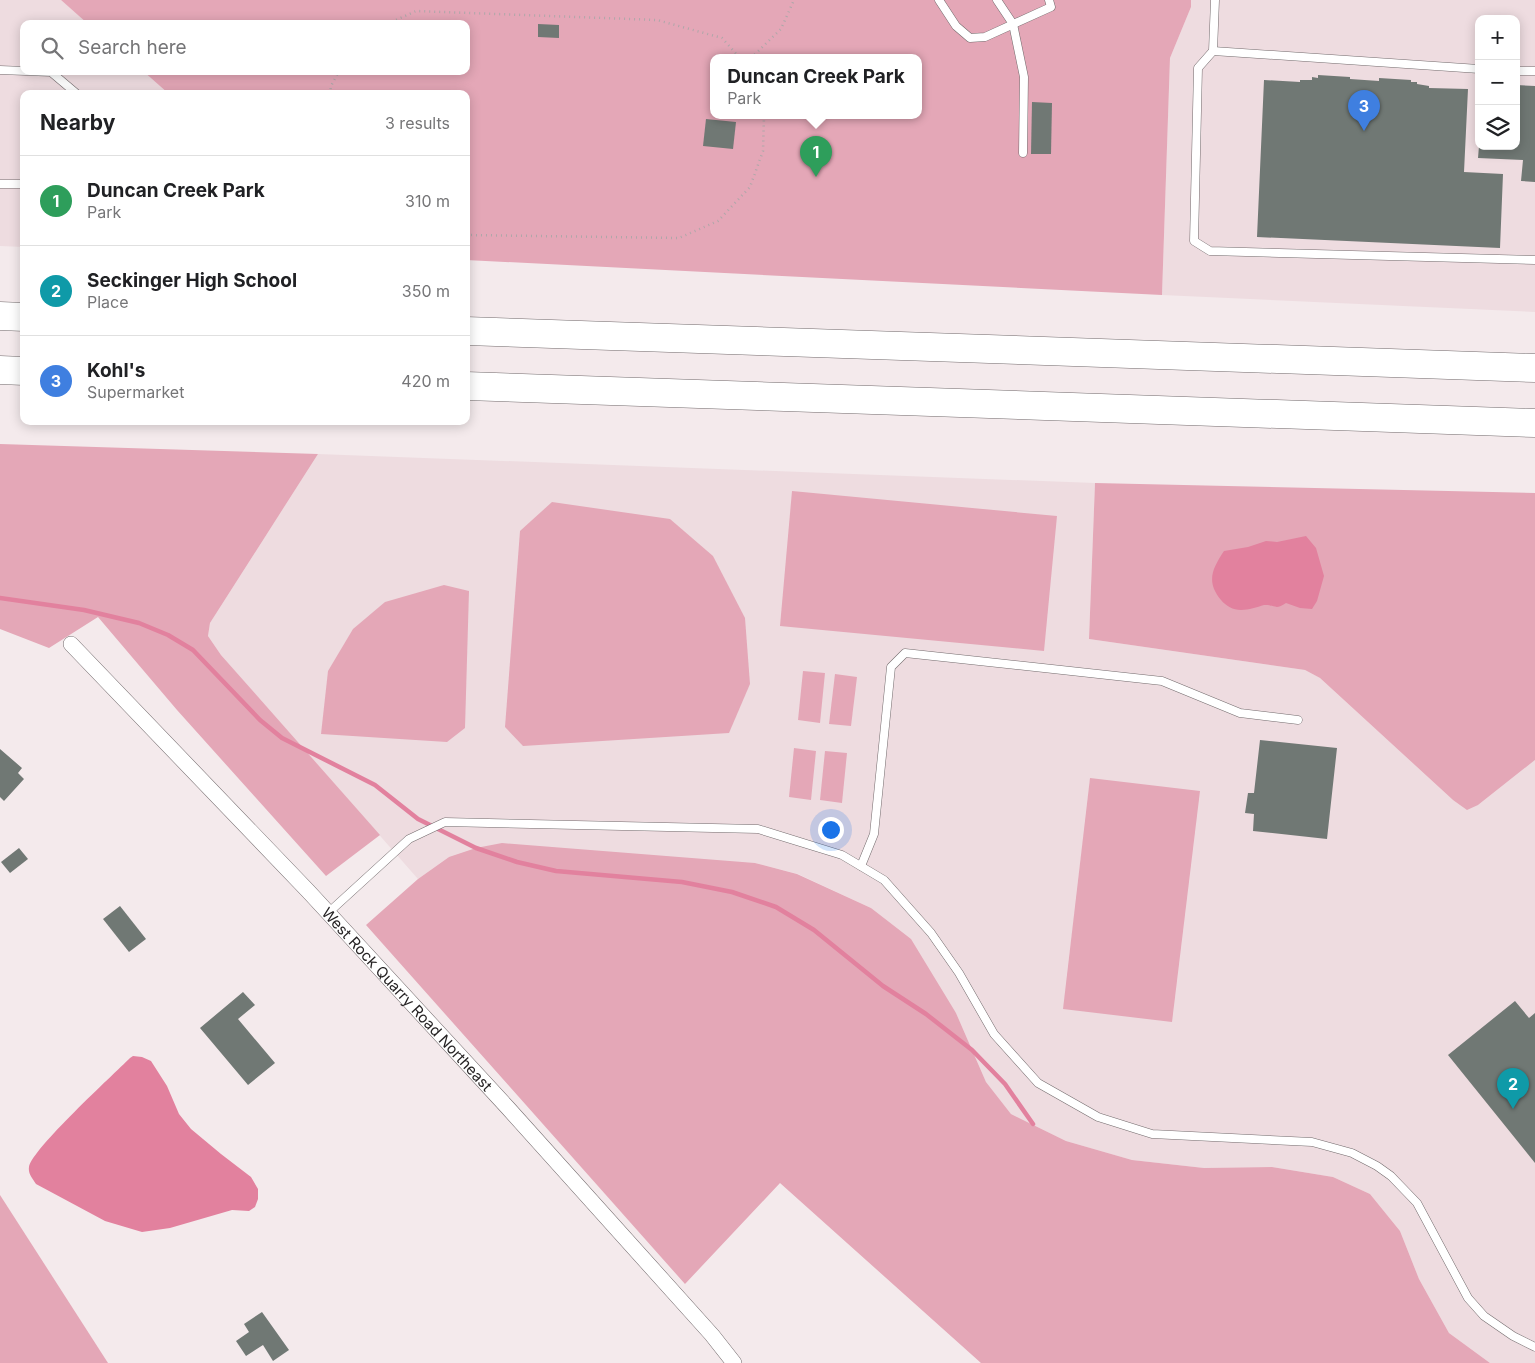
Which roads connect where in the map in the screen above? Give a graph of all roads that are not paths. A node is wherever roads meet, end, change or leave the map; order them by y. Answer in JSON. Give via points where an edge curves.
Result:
{"nodes":[{"id":1,"x":939,"y":0,"type":"edge"},
{"id":2,"x":997,"y":0,"type":"edge"},
{"id":3,"x":1049,"y":0,"type":"edge"},
{"id":4,"x":1215,"y":0,"type":"edge"},
{"id":5,"x":1013,"y":24,"type":"junction"},
{"id":6,"x":1213,"y":51,"type":"junction"},
{"id":7,"x":1475,"y":69,"type":"edge"},
{"id":8,"x":0,"y":70,"type":"edge"},
{"id":9,"x":1520,"y":70,"type":"edge"},
{"id":10,"x":20,"y":71,"type":"edge"},
{"id":11,"x":1535,"y":71,"type":"edge"},
{"id":12,"x":55,"y":75,"type":"edge"},
{"id":13,"x":72,"y":90,"type":"edge"},
{"id":14,"x":1023,"y":153,"type":"dead end"},
{"id":15,"x":0,"y":184,"type":"edge"},
{"id":16,"x":20,"y":184,"type":"edge"},
{"id":17,"x":1535,"y":260,"type":"edge"},
{"id":18,"x":0,"y":316,"type":"edge"},
{"id":19,"x":20,"y":317,"type":"edge"},
{"id":20,"x":470,"y":331,"type":"edge"},
{"id":21,"x":1535,"y":368,"type":"edge"},
{"id":22,"x":0,"y":370,"type":"edge"},
{"id":23,"x":20,"y":371,"type":"edge"},
{"id":24,"x":470,"y":386,"type":"edge"},
{"id":25,"x":1535,"y":423,"type":"edge"},
{"id":26,"x":71,"y":644,"type":"dead end"},
{"id":27,"x":1298,"y":720,"type":"dead end"},
{"id":28,"x":861,"y":866,"type":"junction"},
{"id":29,"x":328,"y":913,"type":"junction"},
{"id":30,"x":1535,"y":1347,"type":"edge"},
{"id":31,"x":734,"y":1363,"type":"edge"}],
"edges":[{"from":1,"to":5,"type":"lane","via":[[956,26],[970,38],[984,37]]},
{"from":2,"to":5,"type":"lane"},
{"from":3,"to":5,"type":"lane","via":[[1051,7]]},
{"from":4,"to":6,"type":"lane"},
{"from":5,"to":14,"type":"lane","via":[[1024,77]]},
{"from":6,"to":7,"type":"lane"},
{"from":6,"to":17,"type":"lane","via":[[1198,68],[1194,242],[1210,251]]},
{"from":8,"to":10,"type":"lane"},
{"from":9,"to":11,"type":"lane"},
{"from":12,"to":13,"type":"lane"},
{"from":15,"to":16,"type":"lane"},
{"from":18,"to":19,"type":"highway"},
{"from":20,"to":21,"type":"highway"},
{"from":22,"to":23,"type":"highway"},
{"from":24,"to":25,"type":"highway"},
{"from":26,"to":29,"type":"street","name":"West Rock Quarry Road Northeast"},
{"from":27,"to":28,"type":"lane","via":[[1240,713],[1162,680],[905,653],[891,667],[874,834]]},
{"from":28,"to":29,"type":"lane","via":[[842,855],[758,829],[445,822],[409,839]]},
{"from":28,"to":30,"type":"lane","via":[[884,880],[931,933],[959,973],[994,1034],[1038,1083],[1098,1117],[1152,1134],[1312,1142],[1352,1153],[1377,1166],[1417,1203],[1468,1298],[1484,1316]]},
{"from":29,"to":31,"type":"street","name":"West Rock Quarry Road Northeast","via":[[528,1130]]}]}
